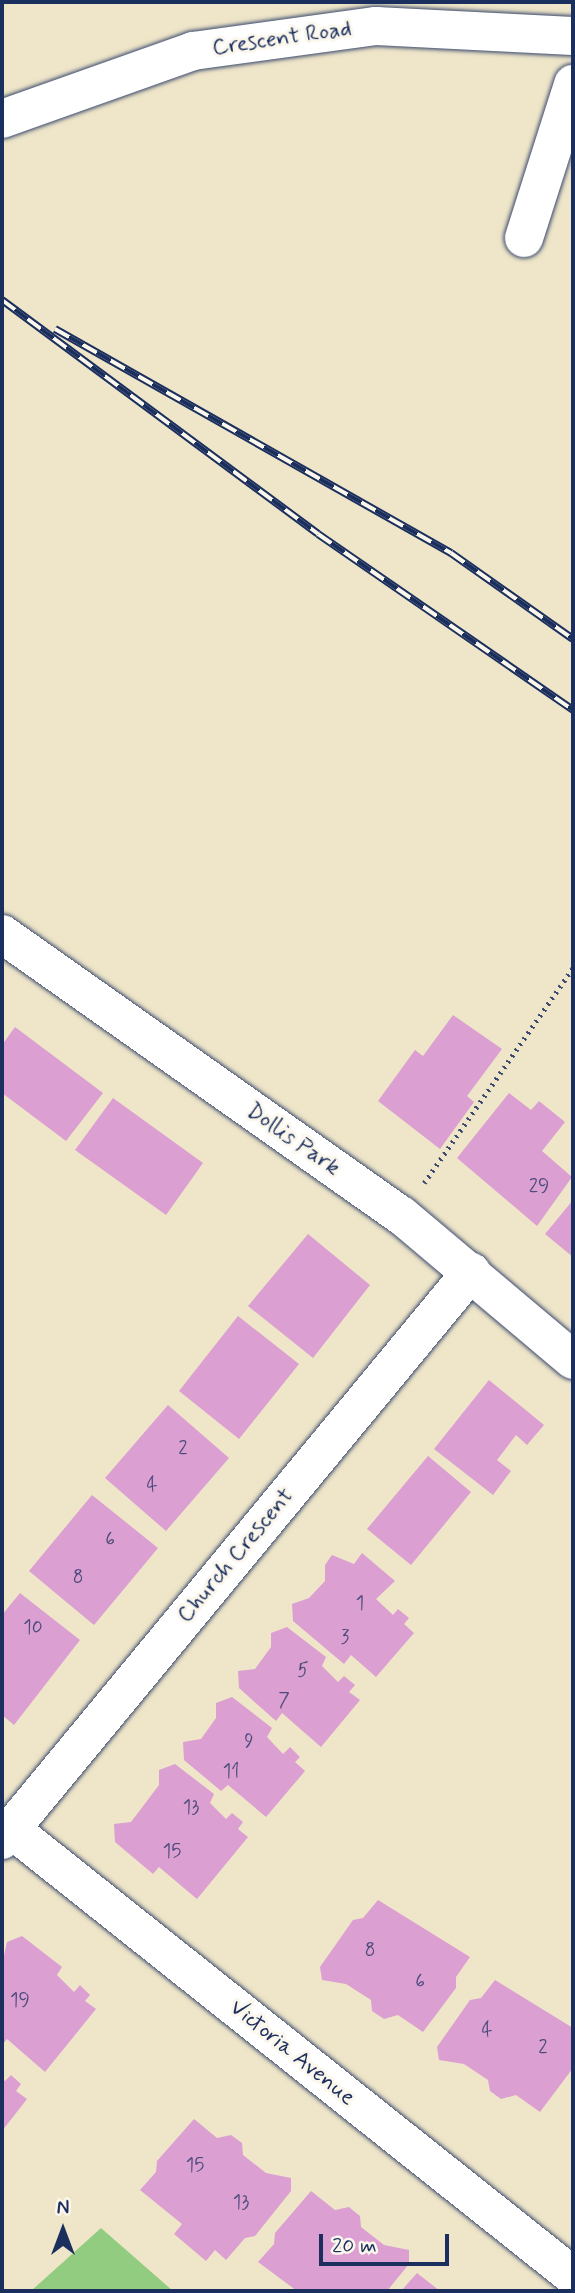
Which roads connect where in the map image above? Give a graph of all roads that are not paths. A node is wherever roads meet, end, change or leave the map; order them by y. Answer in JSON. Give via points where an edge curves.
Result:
{"nodes":[{"id":1,"x":573,"y":36,"type":"edge"},
{"id":2,"x":573,"y":84,"type":"edge"},
{"id":3,"x":2,"y":119,"type":"edge"},
{"id":4,"x":524,"y":238,"type":"dead end"},
{"id":5,"x":2,"y":934,"type":"edge"},
{"id":6,"x":471,"y":1272,"type":"junction"},
{"id":7,"x":573,"y":1360,"type":"edge"},
{"id":8,"x":7,"y":1835,"type":"edge"},
{"id":9,"x":573,"y":2276,"type":"edge"}],
"edges":[{"from":1,"to":3,"type":"street","name":"Crescent Road","via":[[376,26],[194,51]]},
{"from":2,"to":4,"type":"street"},
{"from":5,"to":6,"type":"street","name":"Dollis Park","via":[[401,1215]]},
{"from":6,"to":7,"type":"street","name":"Dollis Park"},
{"from":6,"to":8,"type":"street","name":"Church Crescent"},
{"from":8,"to":9,"type":"street","name":"Victoria Avenue"}]}
